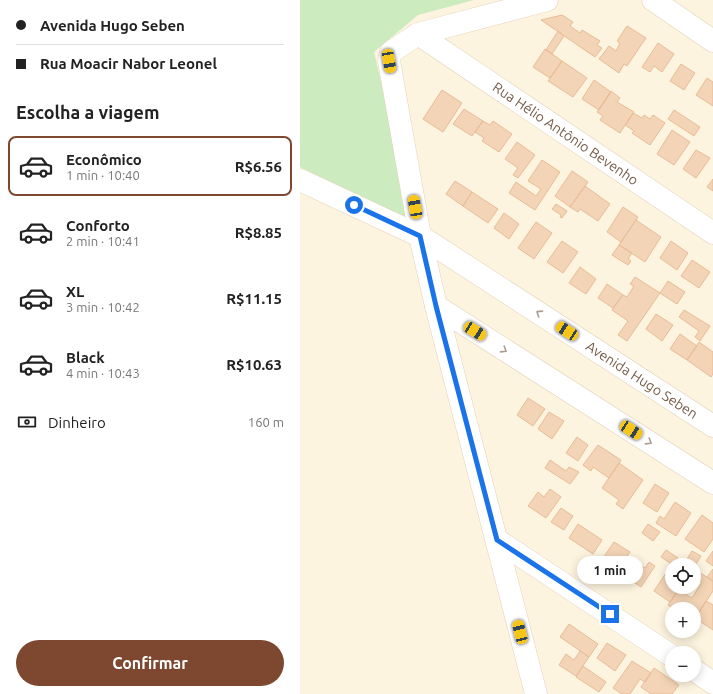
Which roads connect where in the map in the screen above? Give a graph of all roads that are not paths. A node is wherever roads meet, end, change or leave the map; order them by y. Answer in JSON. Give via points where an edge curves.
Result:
{"nodes":[{"id":1,"x":547,"y":0,"type":"edge"},
{"id":2,"x":653,"y":0,"type":"edge"},
{"id":3,"x":418,"y":34,"type":"junction"},
{"id":4,"x":713,"y":41,"type":"edge"},
{"id":5,"x":300,"y":180,"type":"edge"},
{"id":6,"x":713,"y":233,"type":"edge"},
{"id":7,"x":420,"y":236,"type":"junction"},
{"id":8,"x":436,"y":306,"type":"junction"},
{"id":9,"x":713,"y":426,"type":"edge"},
{"id":10,"x":712,"y":478,"type":"edge"},
{"id":11,"x":497,"y":540,"type":"junction"},
{"id":12,"x":665,"y":651,"type":"edge"},
{"id":13,"x":701,"y":675,"type":"edge"},
{"id":14,"x":713,"y":683,"type":"edge"},
{"id":15,"x":536,"y":694,"type":"edge"}],
"edges":[{"from":1,"to":3,"type":"street"},
{"from":2,"to":4,"type":"street"},
{"from":3,"to":6,"type":"street","name":"Rua Hélio Antônio Bevenho"},
{"from":3,"to":7,"type":"street","via":[[391,52],[389,61]]},
{"from":5,"to":7,"type":"street","name":"Avenida Hugo Seben"},
{"from":7,"to":8,"type":"street"},
{"from":9,"to":7,"type":"street","name":"Avenida Hugo Seben","one_way":true},
{"from":8,"to":10,"type":"street","one_way":true},
{"from":8,"to":11,"type":"street"},
{"from":11,"to":12,"type":"street"},
{"from":11,"to":15,"type":"street"},
{"from":13,"to":14,"type":"street"}]}
